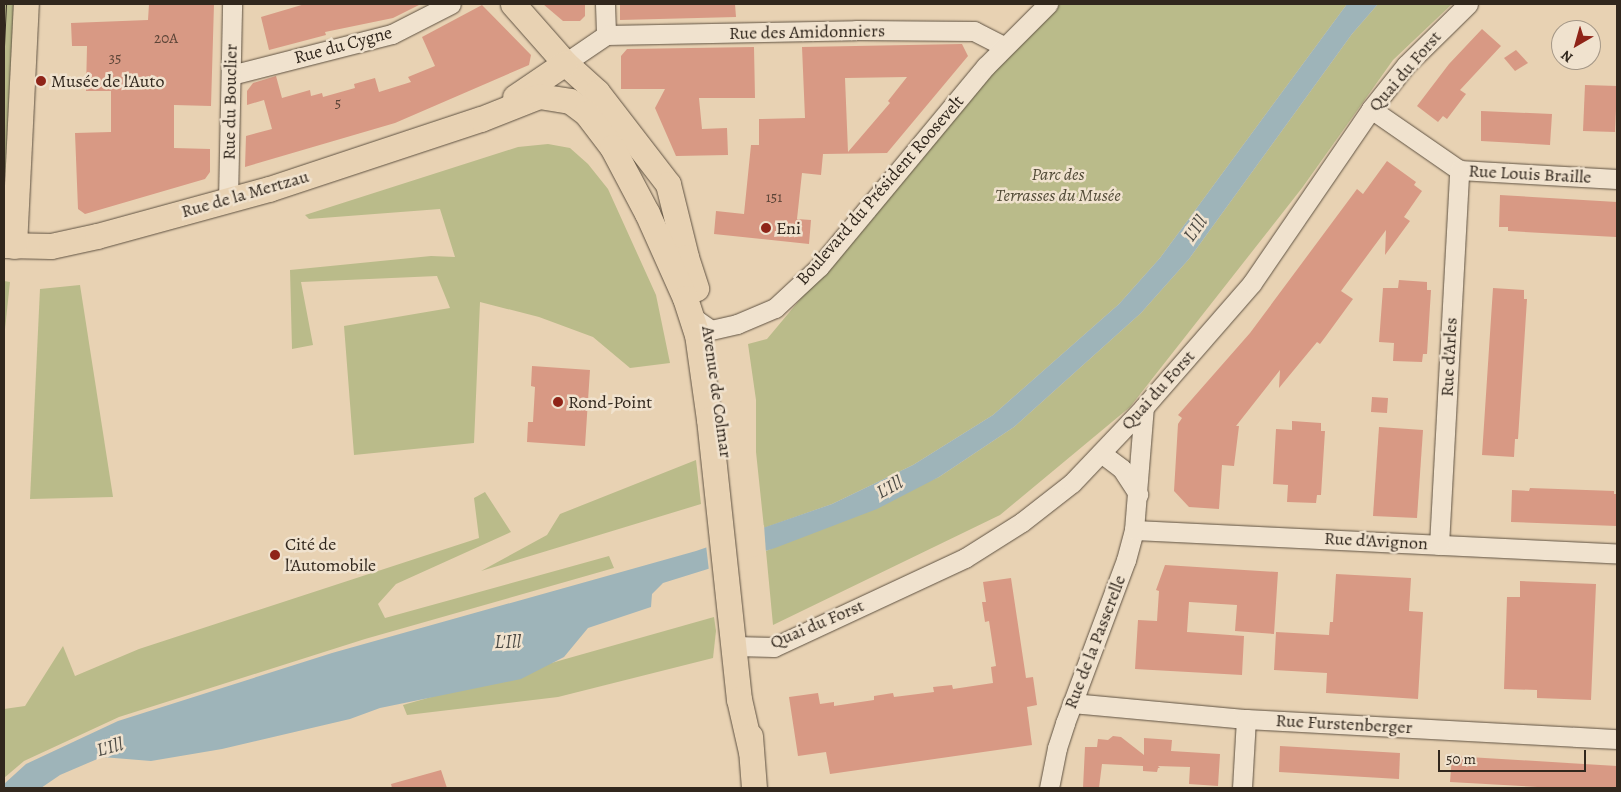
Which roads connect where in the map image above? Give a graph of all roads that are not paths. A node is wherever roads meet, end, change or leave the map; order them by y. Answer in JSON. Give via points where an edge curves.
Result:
{"nodes":[{"id":1,"x":26,"y":4,"type":"edge"},
{"id":2,"x":232,"y":4,"type":"edge"},
{"id":3,"x":451,"y":4,"type":"edge"},
{"id":4,"x":605,"y":4,"type":"edge"},
{"id":5,"x":1048,"y":4,"type":"edge"},
{"id":6,"x":1468,"y":4,"type":"edge"},
{"id":7,"x":518,"y":9,"type":"edge"},
{"id":8,"x":606,"y":35,"type":"junction"},
{"id":9,"x":1004,"y":46,"type":"junction"},
{"id":10,"x":565,"y":63,"type":"junction"},
{"id":11,"x":231,"y":75,"type":"junction"},
{"id":12,"x":539,"y":96,"type":"junction"},
{"id":13,"x":578,"y":107,"type":"junction"},
{"id":14,"x":1371,"y":109,"type":"junction"},
{"id":15,"x":481,"y":119,"type":"junction"},
{"id":16,"x":1459,"y":170,"type":"junction"},
{"id":17,"x":1617,"y":179,"type":"edge"},
{"id":18,"x":228,"y":200,"type":"junction"},
{"id":19,"x":9,"y":246,"type":"edge"},
{"id":20,"x":691,"y":316,"type":"junction"},
{"id":21,"x":711,"y":330,"type":"junction"},
{"id":22,"x":1144,"y":407,"type":"junction"},
{"id":23,"x":1101,"y":453,"type":"junction"},
{"id":24,"x":719,"y":456,"type":"junction"},
{"id":25,"x":1138,"y":494,"type":"junction"},
{"id":26,"x":1134,"y":530,"type":"junction"},
{"id":27,"x":1439,"y":545,"type":"junction"},
{"id":28,"x":1617,"y":554,"type":"edge"},
{"id":29,"x":738,"y":638,"type":"junction"},
{"id":30,"x":1072,"y":703,"type":"junction"},
{"id":31,"x":1246,"y":719,"type":"junction"},
{"id":32,"x":1617,"y":739,"type":"edge"},
{"id":33,"x":754,"y":788,"type":"edge"},
{"id":34,"x":1049,"y":788,"type":"edge"},
{"id":35,"x":1242,"y":788,"type":"edge"}],
"edges":[{"from":1,"to":19,"type":"main road"},
{"from":2,"to":11,"type":"street","name":"Rue du Bouclier"},
{"from":3,"to":11,"type":"street","name":"Rue du Cygne","via":[[392,34]]},
{"from":4,"to":8,"type":"street"},
{"from":5,"to":9,"type":"street","name":"Boulevard du Président Roosevelt"},
{"from":6,"to":14,"type":"street","name":"Quai du Forst","via":[[1406,65]]},
{"from":7,"to":10,"type":"main road","name":"Avenue de Colmar"},
{"from":8,"to":9,"type":"street","name":"Rue des Amidonniers","via":[[974,31]]},
{"from":8,"to":10,"type":"street","name":"Rue de la Mertzau"},
{"from":9,"to":21,"type":"street","name":"Boulevard du Président Roosevelt","via":[[819,267],[775,308],[737,324]]},
{"from":10,"to":12,"type":"main road","via":[[550,87]]},
{"from":10,"to":13,"type":"main road","name":"Avenue de Colmar","via":[[562,77]]},
{"from":10,"to":15,"type":"main road","name":"Rue de la Mertzau"},
{"from":10,"to":21,"type":"main road","name":"Avenue de Colmar","via":[[596,92],[668,184],[686,256]]},
{"from":11,"to":18,"type":"street","name":"Rue du Bouclier"},
{"from":12,"to":13,"type":"main road"},
{"from":12,"to":15,"type":"main road","name":"Rue de la Mertzau"},
{"from":13,"to":20,"type":"main road","name":"Avenue de Colmar","via":[[612,147],[648,214]]},
{"from":14,"to":16,"type":"street","name":"Rue Louis Braille"},
{"from":14,"to":22,"type":"street","name":"Quai du Forst","via":[[1252,283]]},
{"from":15,"to":18,"type":"main road","name":"Rue de la Mertzau"},
{"from":16,"to":17,"type":"street","name":"Rue Louis Braille"},
{"from":16,"to":27,"type":"street","name":"Rue d'Arles"},
{"from":18,"to":19,"type":"main road","name":"Rue de la Mertzau","via":[[51,246]]},
{"from":20,"to":21,"type":"street"},
{"from":20,"to":24,"type":"main road","name":"Avenue de Colmar"},
{"from":21,"to":24,"type":"main road","name":"Avenue de Colmar","via":[[720,390]]},
{"from":22,"to":23,"type":"street","name":"Quai du Forst"},
{"from":22,"to":25,"type":"street","name":"Rue de la Passerelle"},
{"from":23,"to":25,"type":"street","via":[[1122,468]]},
{"from":23,"to":29,"type":"street","name":"Quai du Forst","via":[[1072,483],[1022,522],[965,558],[774,647]]},
{"from":24,"to":29,"type":"main road","name":"Avenue de Colmar"},
{"from":24,"to":29,"type":"main road","name":"Avenue de Colmar","via":[[730,505]]},
{"from":25,"to":26,"type":"street","name":"Rue de la Passerelle"},
{"from":26,"to":27,"type":"street","name":"Rue d'Avignon"},
{"from":26,"to":30,"type":"street","name":"Rue de la Passerelle","via":[[1126,560]]},
{"from":27,"to":28,"type":"street","name":"Rue d'Avignon"},
{"from":29,"to":33,"type":"main road","name":"Avenue de Colmar"},
{"from":30,"to":31,"type":"street","name":"Rue Furstenberger"},
{"from":30,"to":34,"type":"street","name":"Rue de la Passerelle","via":[[1057,748]]},
{"from":31,"to":32,"type":"street","name":"Rue Furstenberger"},
{"from":31,"to":35,"type":"street"}]}
